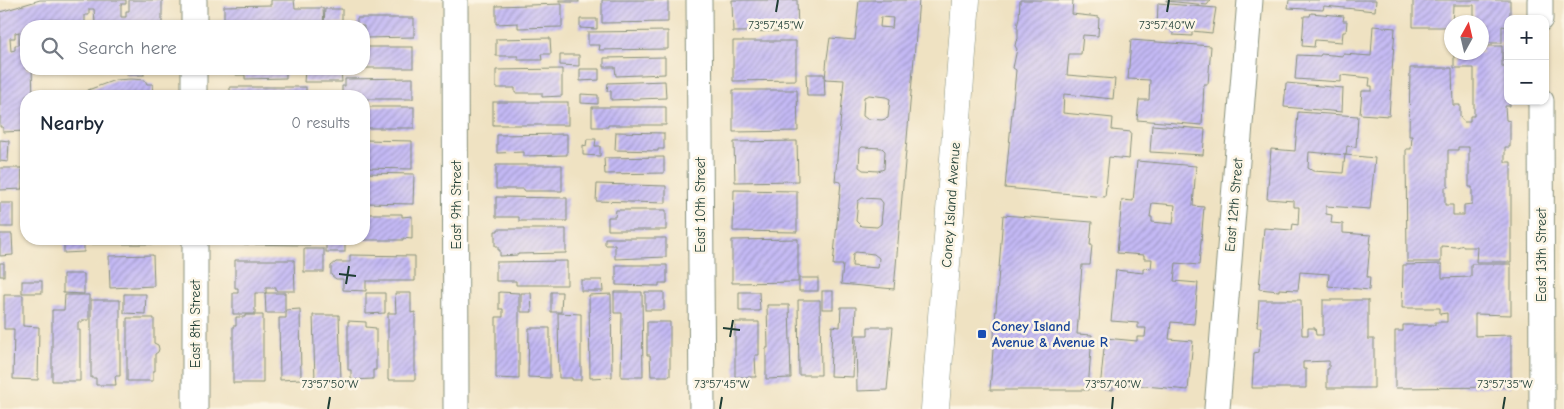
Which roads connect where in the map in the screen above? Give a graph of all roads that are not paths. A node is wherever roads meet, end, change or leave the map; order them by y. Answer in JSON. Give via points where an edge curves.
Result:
{"nodes":[{"id":1,"x":194,"y":0,"type":"edge"},
{"id":2,"x":455,"y":0,"type":"edge"},
{"id":3,"x":698,"y":0,"type":"edge"},
{"id":4,"x":966,"y":0,"type":"edge"},
{"id":5,"x":1250,"y":0,"type":"edge"},
{"id":6,"x":1540,"y":0,"type":"edge"},
{"id":7,"x":1540,"y":15,"type":"edge"},
{"id":8,"x":194,"y":20,"type":"edge"},
{"id":9,"x":194,"y":75,"type":"edge"},
{"id":10,"x":194,"y":90,"type":"edge"},
{"id":11,"x":1541,"y":105,"type":"edge"},
{"id":12,"x":194,"y":245,"type":"edge"},
{"id":13,"x":195,"y":409,"type":"edge"},
{"id":14,"x":456,"y":409,"type":"edge"},
{"id":15,"x":702,"y":409,"type":"edge"},
{"id":16,"x":935,"y":409,"type":"edge"},
{"id":17,"x":1217,"y":409,"type":"edge"},
{"id":18,"x":1542,"y":409,"type":"edge"}],
"edges":[{"from":1,"to":8,"type":"street"},
{"from":2,"to":14,"type":"street","name":"East 9th Street"},
{"from":3,"to":15,"type":"street","name":"East 10th Street"},
{"from":4,"to":16,"type":"main road","name":"Coney Island Avenue"},
{"from":5,"to":17,"type":"street","name":"East 12th Street"},
{"from":6,"to":7,"type":"street"},
{"from":9,"to":10,"type":"street"},
{"from":11,"to":18,"type":"street","name":"East 13th Street"},
{"from":12,"to":13,"type":"street","name":"East 8th Street"}]}
